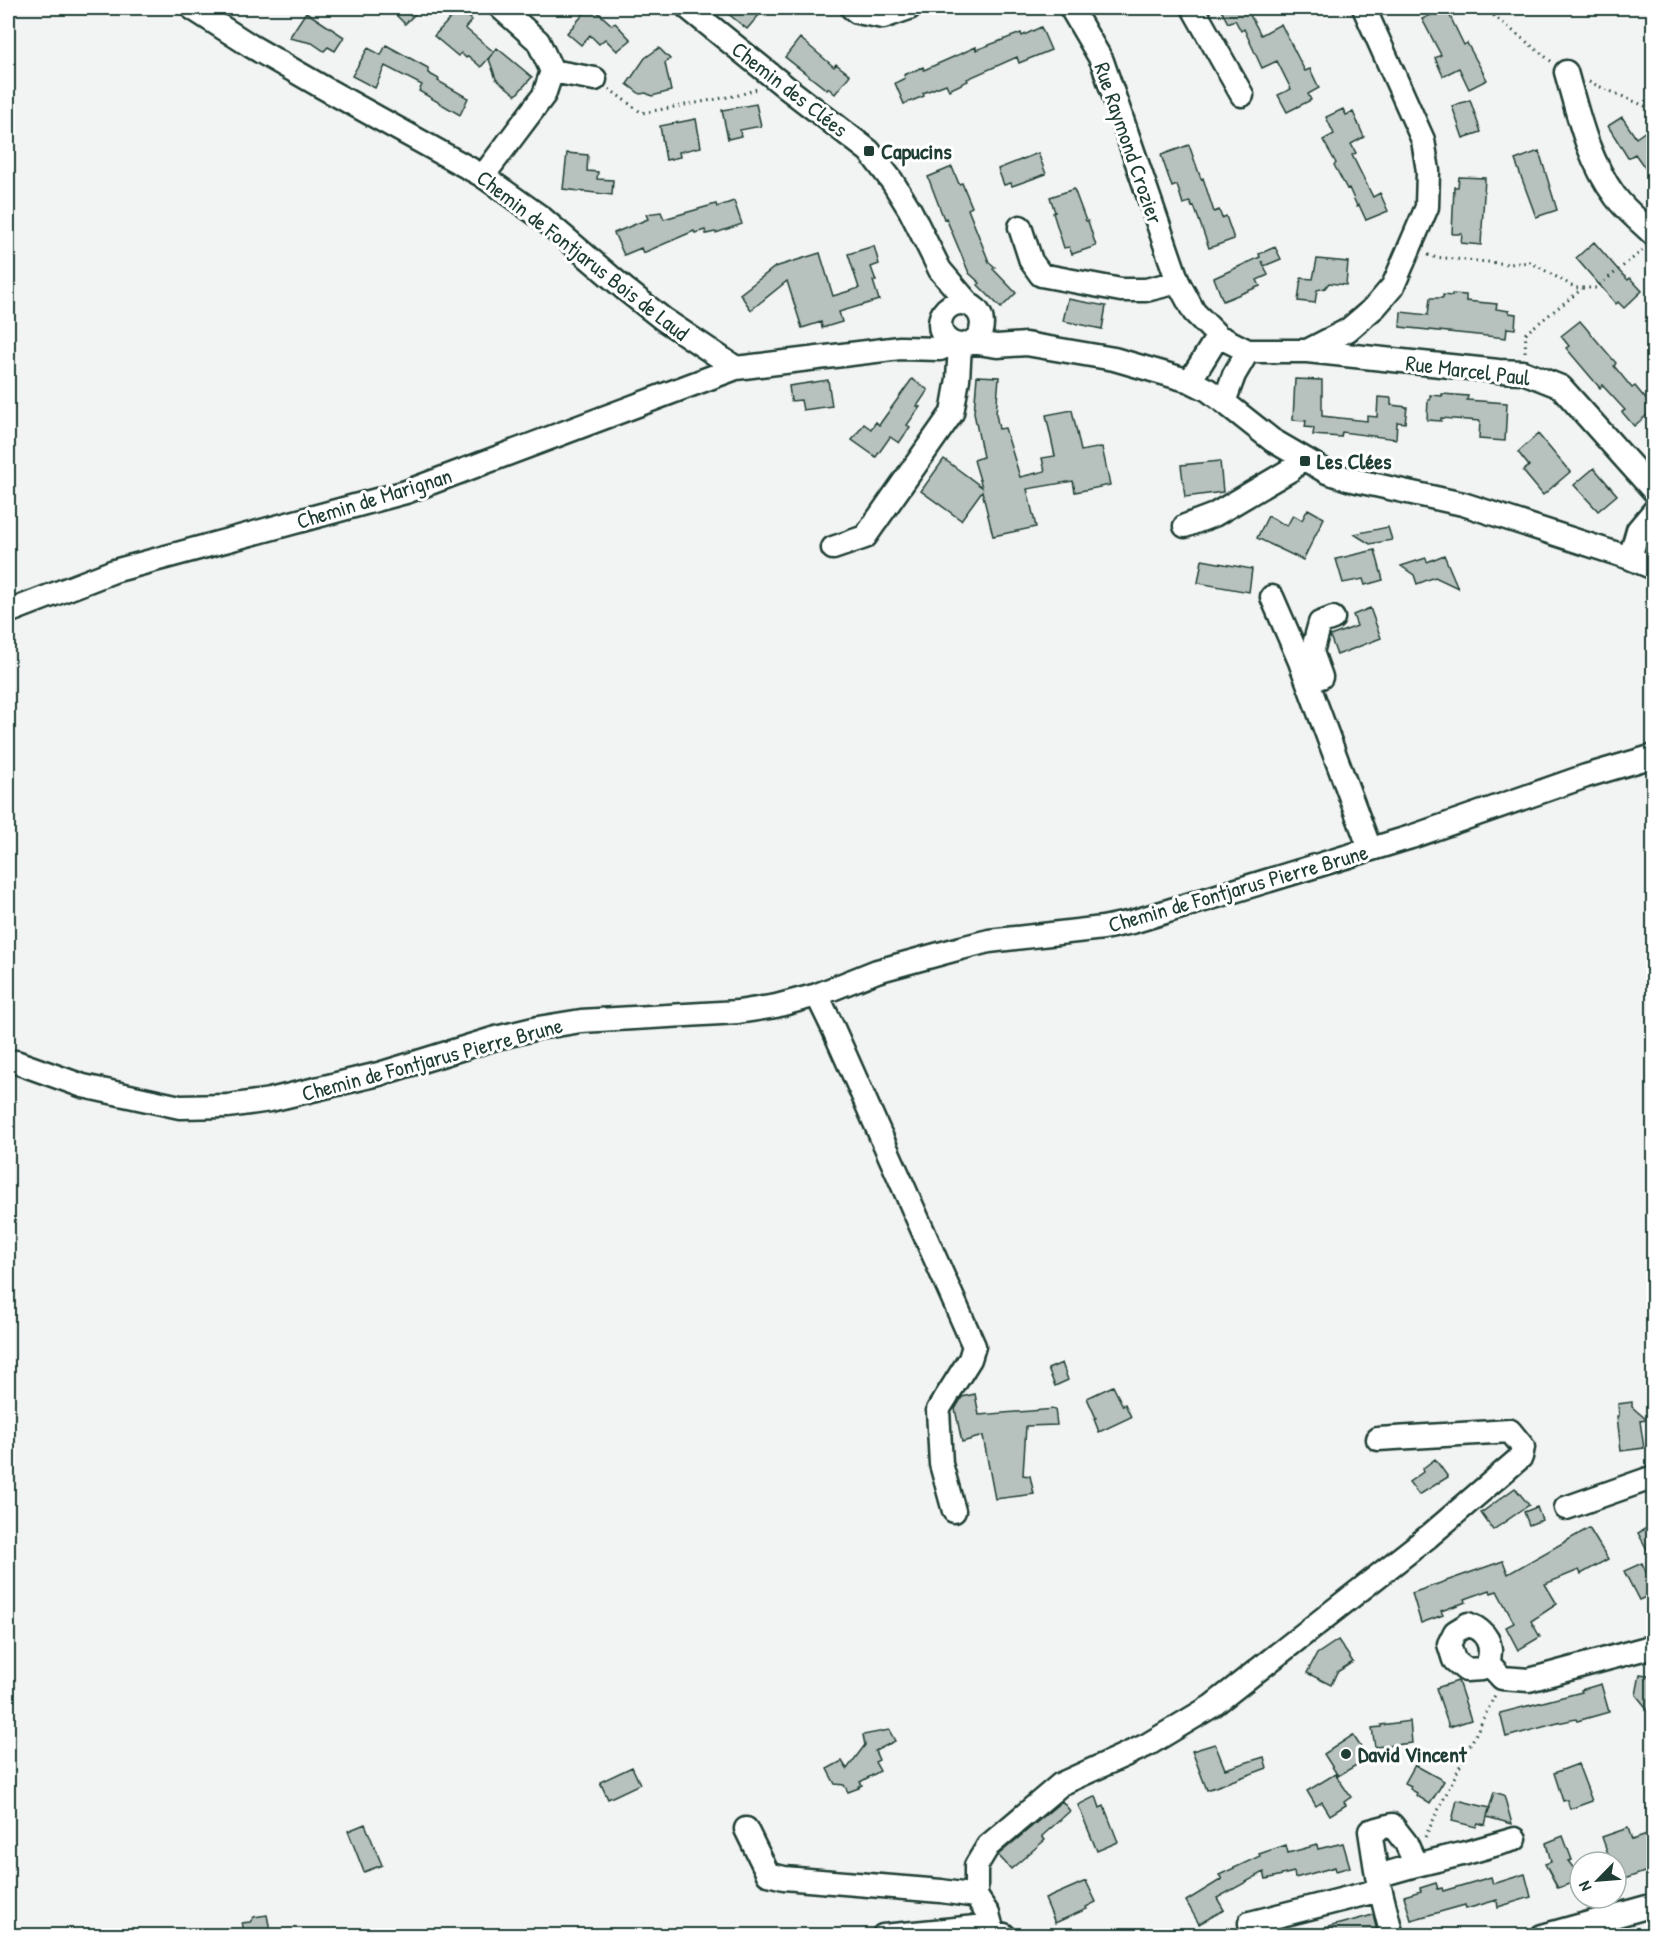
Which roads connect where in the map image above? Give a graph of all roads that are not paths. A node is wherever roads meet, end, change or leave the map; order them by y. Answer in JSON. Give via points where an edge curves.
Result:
{"nodes":[{"id":1,"x":192,"y":8,"type":"edge"},
{"id":2,"x":501,"y":8,"type":"edge"},
{"id":3,"x":688,"y":8,"type":"edge"},
{"id":4,"x":852,"y":8,"type":"edge"},
{"id":5,"x":909,"y":8,"type":"edge"},
{"id":6,"x":1071,"y":8,"type":"edge"},
{"id":7,"x":1193,"y":8,"type":"edge"},
{"id":8,"x":1364,"y":8,"type":"edge"},
{"id":9,"x":552,"y":71,"type":"junction"},
{"id":10,"x":1566,"y":72,"type":"dead end"},
{"id":11,"x":595,"y":79,"type":"road end"},
{"id":12,"x":1242,"y":95,"type":"dead end"},
{"id":13,"x":483,"y":176,"type":"junction"},
{"id":14,"x":1020,"y":227,"type":"dead end"},
{"id":15,"x":1649,"y":241,"type":"edge"},
{"id":16,"x":939,"y":270,"type":"junction"},
{"id":17,"x":1178,"y":282,"type":"junction"},
{"id":18,"x":975,"y":310,"type":"junction"},
{"id":19,"x":953,"y":333,"type":"junction"},
{"id":20,"x":1218,"y":336,"type":"junction"},
{"id":21,"x":1026,"y":344,"type":"junction"},
{"id":22,"x":1248,"y":351,"type":"junction"},
{"id":23,"x":1307,"y":351,"type":"junction"},
{"id":24,"x":736,"y":368,"type":"junction"},
{"id":25,"x":1190,"y":381,"type":"junction"},
{"id":26,"x":1224,"y":402,"type":"junction"},
{"id":27,"x":1299,"y":457,"type":"junction"},
{"id":28,"x":1653,"y":492,"type":"edge"},
{"id":29,"x":1653,"y":511,"type":"edge"},
{"id":30,"x":1185,"y":526,"type":"dead end"},
{"id":31,"x":833,"y":548,"type":"dead end"},
{"id":32,"x":1630,"y":558,"type":"junction"},
{"id":33,"x":1653,"y":568,"type":"edge"},
{"id":34,"x":1272,"y":597,"type":"dead end"},
{"id":35,"x":8,"y":612,"type":"edge"},
{"id":36,"x":1333,"y":618,"type":"dead end"},
{"id":37,"x":1653,"y":756,"type":"edge"},
{"id":38,"x":1376,"y":847,"type":"junction"},
{"id":39,"x":817,"y":995,"type":"junction"},
{"id":40,"x":8,"y":1062,"type":"edge"},
{"id":41,"x":1378,"y":1439,"type":"dead end"},
{"id":42,"x":1653,"y":1477,"type":"edge"},
{"id":43,"x":1566,"y":1508,"type":"dead end"},
{"id":44,"x":954,"y":1511,"type":"dead end"},
{"id":45,"x":1455,"y":1632,"type":"dead end"},
{"id":46,"x":1653,"y":1646,"type":"edge"},
{"id":47,"x":746,"y":1830,"type":"dead end"},
{"id":48,"x":1515,"y":1839,"type":"dead end"},
{"id":49,"x":1416,"y":1865,"type":"junction"},
{"id":50,"x":1378,"y":1883,"type":"junction"},
{"id":51,"x":976,"y":1896,"type":"junction"},
{"id":52,"x":1653,"y":1905,"type":"edge"},
{"id":53,"x":1250,"y":1923,"type":"dead end"},
{"id":54,"x":999,"y":1934,"type":"edge"},
{"id":55,"x":883,"y":1935,"type":"edge"},
{"id":56,"x":1392,"y":1935,"type":"edge"},
{"id":57,"x":1542,"y":1935,"type":"edge"}],
"edges":[{"from":1,"to":13,"type":"street","name":"Chemin de Fontjarus Bois de Laud","via":[[315,83]]},
{"from":2,"to":9,"type":"street","via":[[538,41]]},
{"from":3,"to":16,"type":"street","name":"Chemin des Clées","via":[[869,151],[910,210]]},
{"from":4,"to":5,"type":"street","via":[[884,17]]},
{"from":6,"to":17,"type":"street","name":"Rue Raymond Crozier","via":[[1102,61]]},
{"from":7,"to":12,"type":"street"},
{"from":8,"to":23,"type":"street","via":[[1424,140],[1427,207],[1393,286],[1348,330]]},
{"from":9,"to":11,"type":"street"},
{"from":9,"to":13,"type":"street","via":[[544,95]]},
{"from":10,"to":15,"type":"street","via":[[1598,168]]},
{"from":13,"to":24,"type":"street","name":"Chemin de Fontjarus Bois de Laud","via":[[542,218],[663,319]]},
{"from":14,"to":17,"type":"street","via":[[1031,261],[1041,275],[1121,290],[1146,290]]},
{"from":16,"to":18,"type":"street","name":"Chemin des Clées"},
{"from":16,"to":19,"type":"street","name":"Chemin des Clées"},
{"from":17,"to":20,"type":"street","name":"Rue Raymond Crozier","via":[[1194,312]]},
{"from":18,"to":19,"type":"street","via":[[982,325],[980,333]]},
{"from":18,"to":19,"type":"street","via":[[961,302],[952,304]]},
{"from":18,"to":21,"type":"street","via":[[998,329]]},
{"from":19,"to":21,"type":"street","via":[[997,346]]},
{"from":19,"to":24,"type":"street","via":[[916,336],[900,348]]},
{"from":19,"to":31,"type":"street","via":[[958,379],[952,413],[865,537]]},
{"from":20,"to":22,"type":"street","name":"Rue Raymond Crozier"},
{"from":20,"to":25,"type":"street"},
{"from":21,"to":25,"type":"street","via":[[1114,359]]},
{"from":22,"to":23,"type":"street","name":"Rue Marcel Paul"},
{"from":22,"to":26,"type":"street"},
{"from":23,"to":28,"type":"street","name":"Rue Marcel Paul","via":[[1523,372],[1561,387]]},
{"from":24,"to":35,"type":"street","name":"Chemin de Marignan","via":[[406,492],[114,571]]},
{"from":25,"to":26,"type":"street"},
{"from":26,"to":27,"type":"street"},
{"from":27,"to":30,"type":"street","via":[[1292,469],[1214,515]]},
{"from":27,"to":32,"type":"street","via":[[1348,479],[1462,504]]},
{"from":29,"to":32,"type":"street","via":[[1638,530]]},
{"from":32,"to":33,"type":"street"},
{"from":34,"to":38,"type":"street"},
{"from":36,"to":38,"type":"street","via":[[1320,623],[1312,652]]},
{"from":37,"to":38,"type":"street","name":"Chemin de Fontjarus Pierre Brune"},
{"from":38,"to":39,"type":"street","name":"Chemin de Fontjarus Pierre Brune","via":[[1132,922],[988,941],[877,971]]},
{"from":39,"to":40,"type":"street","name":"Chemin de Fontjarus Pierre Brune","via":[[738,1012],[581,1021],[538,1028],[379,1074],[228,1106],[180,1107],[83,1086]]},
{"from":39,"to":44,"type":"street","via":[[974,1346],[938,1410],[941,1464]]},
{"from":41,"to":51,"type":"street","via":[[1510,1431],[1523,1447],[1521,1457],[1429,1536],[1212,1706],[1147,1745],[1062,1784],[988,1846],[976,1866]]},
{"from":42,"to":43,"type":"street"},
{"from":45,"to":46,"type":"street","via":[[1449,1644],[1454,1660],[1466,1670],[1495,1670],[1529,1680]]},
{"from":47,"to":51,"type":"street","via":[[768,1874]]},
{"from":48,"to":49,"type":"street"},
{"from":49,"to":50,"type":"street"},
{"from":49,"to":50,"type":"street","via":[[1392,1825],[1370,1831]]},
{"from":50,"to":53,"type":"street"},
{"from":50,"to":56,"type":"street"},
{"from":51,"to":54,"type":"street"},
{"from":52,"to":57,"type":"street"},
{"from":54,"to":55,"type":"street","via":[[976,1927]]}]}
